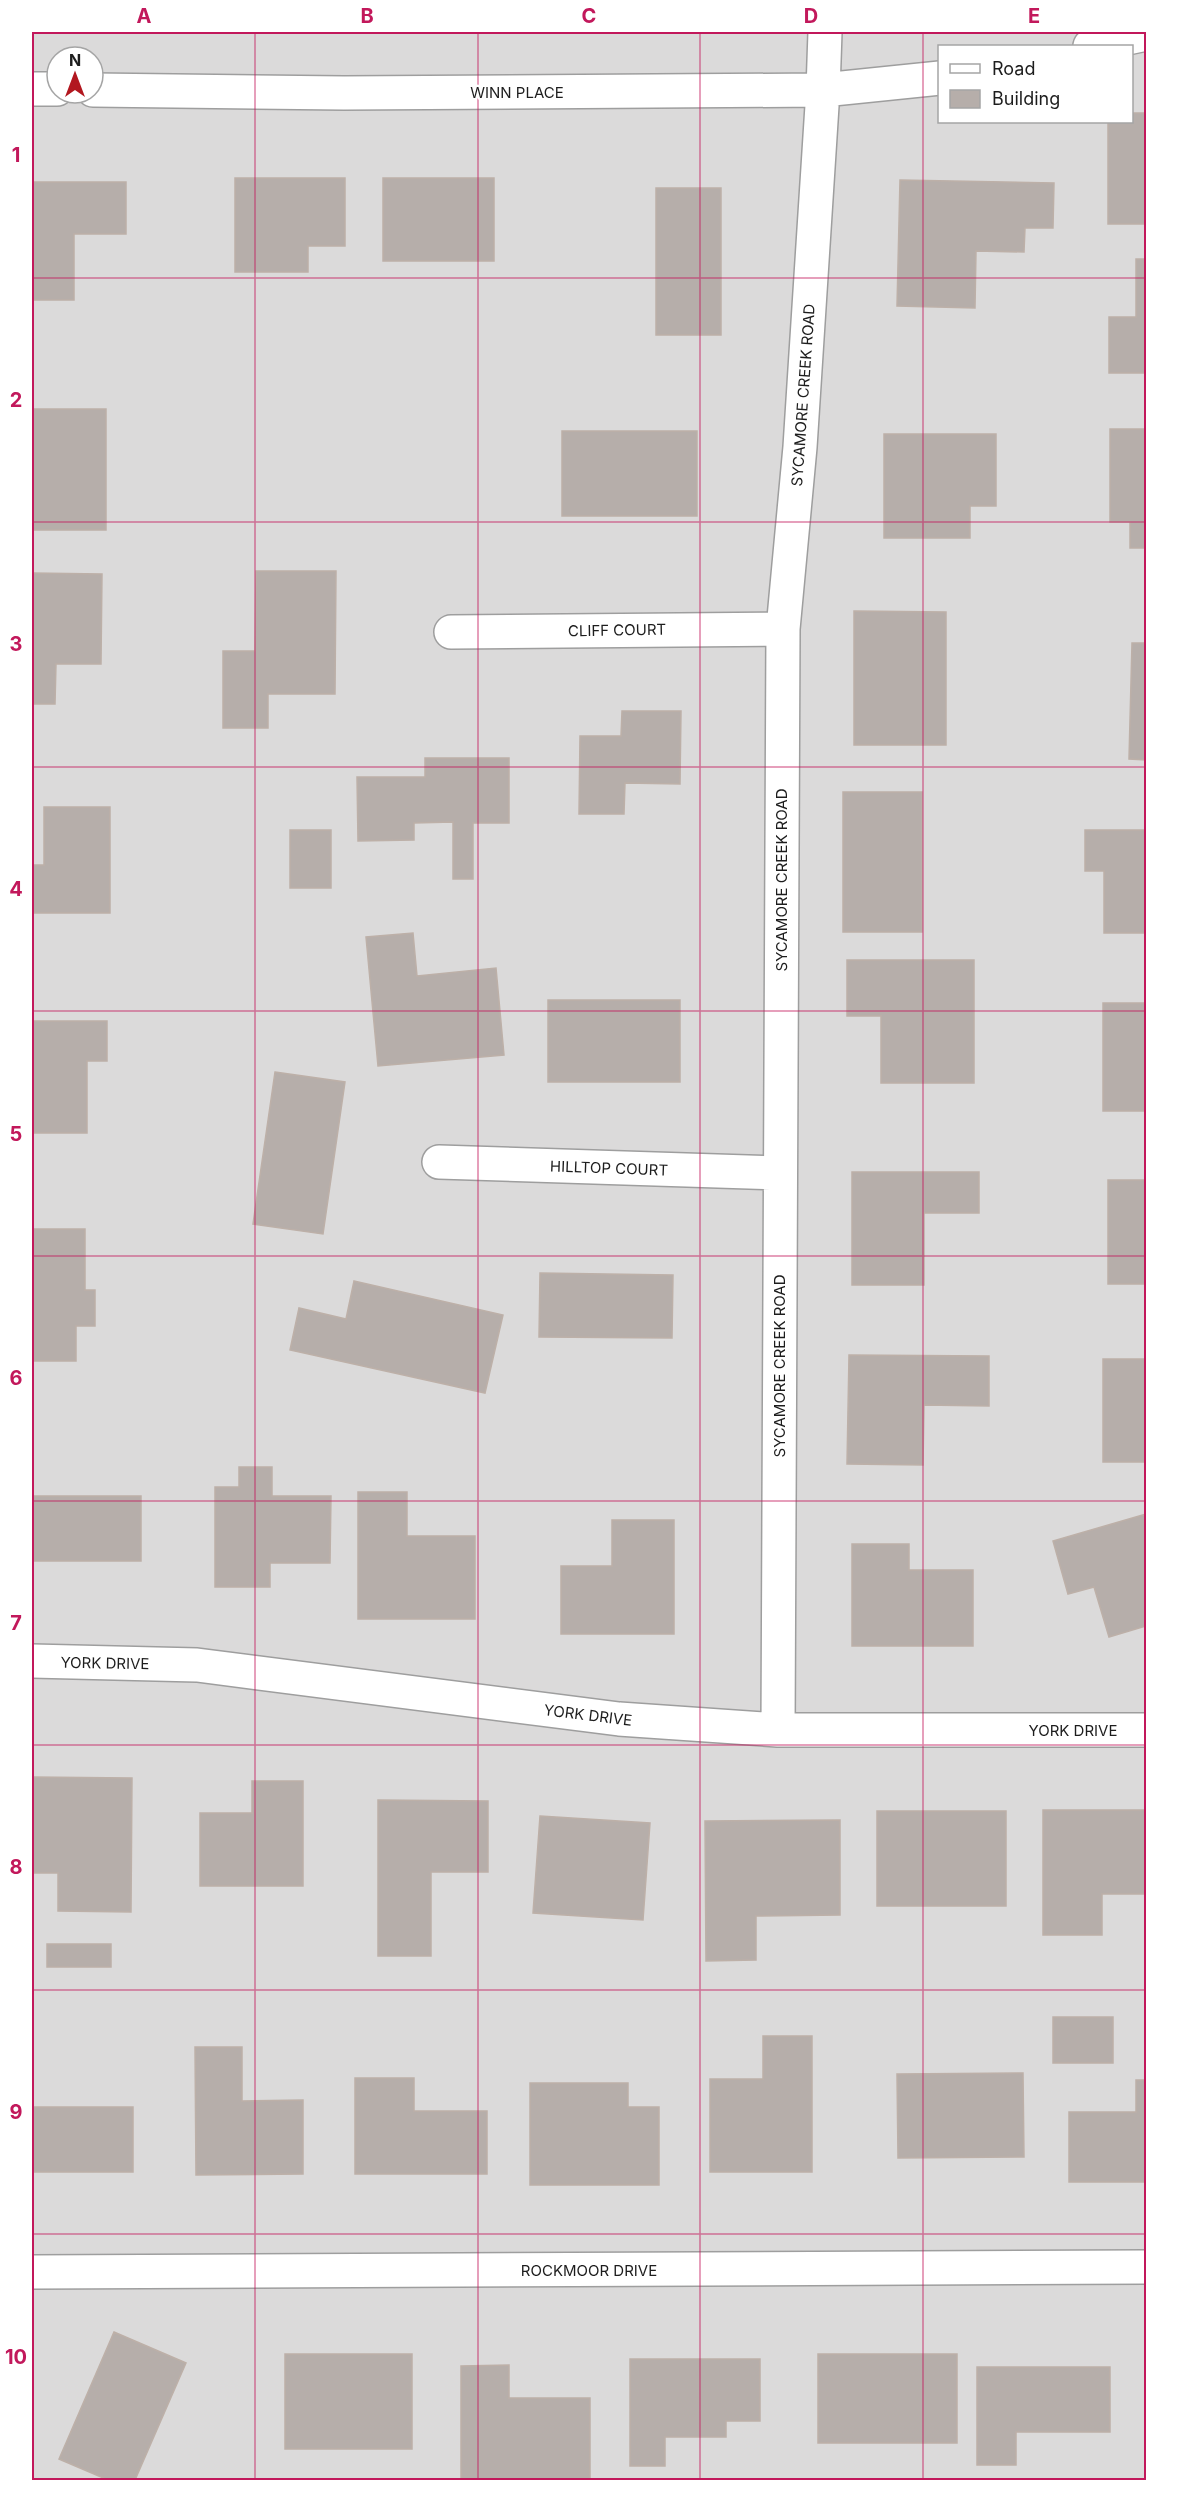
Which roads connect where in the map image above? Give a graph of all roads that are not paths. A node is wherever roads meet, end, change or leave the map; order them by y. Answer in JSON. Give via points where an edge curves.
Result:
{"nodes":[{"id":1,"x":825,"y":32,"type":"edge"},
{"id":2,"x":1146,"y":34,"type":"edge"},
{"id":3,"x":1095,"y":45,"type":"edge"},
{"id":4,"x":938,"y":78,"type":"edge"},
{"id":5,"x":105,"y":90,"type":"edge"},
{"id":6,"x":823,"y":90,"type":"junction"},
{"id":7,"x":783,"y":629,"type":"junction"},
{"id":8,"x":451,"y":632,"type":"dead end"},
{"id":9,"x":440,"y":1162,"type":"dead end"},
{"id":10,"x":779,"y":1173,"type":"junction"},
{"id":11,"x":32,"y":1661,"type":"edge"},
{"id":12,"x":778,"y":1730,"type":"junction"},
{"id":13,"x":1146,"y":1730,"type":"edge"},
{"id":14,"x":1146,"y":2267,"type":"edge"},
{"id":15,"x":32,"y":2272,"type":"edge"}],
"edges":[{"from":1,"to":6,"type":"street","name":"SYCAMORE CREEK ROAD"},
{"from":2,"to":3,"type":"street"},
{"from":4,"to":6,"type":"street","name":"WINN PLACE"},
{"from":5,"to":6,"type":"street","name":"WINN PLACE"},
{"from":6,"to":7,"type":"street","name":"SYCAMORE CREEK ROAD","via":[[800,447]]},
{"from":7,"to":8,"type":"street","name":"CLIFF COURT"},
{"from":7,"to":10,"type":"street","name":"SYCAMORE CREEK ROAD"},
{"from":9,"to":10,"type":"street","name":"HILLTOP COURT"},
{"from":10,"to":12,"type":"street","name":"SYCAMORE CREEK ROAD"},
{"from":11,"to":12,"type":"street","name":"YORK DRIVE","via":[[197,1665],[619,1719]]},
{"from":12,"to":13,"type":"street","name":"YORK DRIVE"},
{"from":14,"to":15,"type":"street","name":"ROCKMOOR DRIVE"}]}
